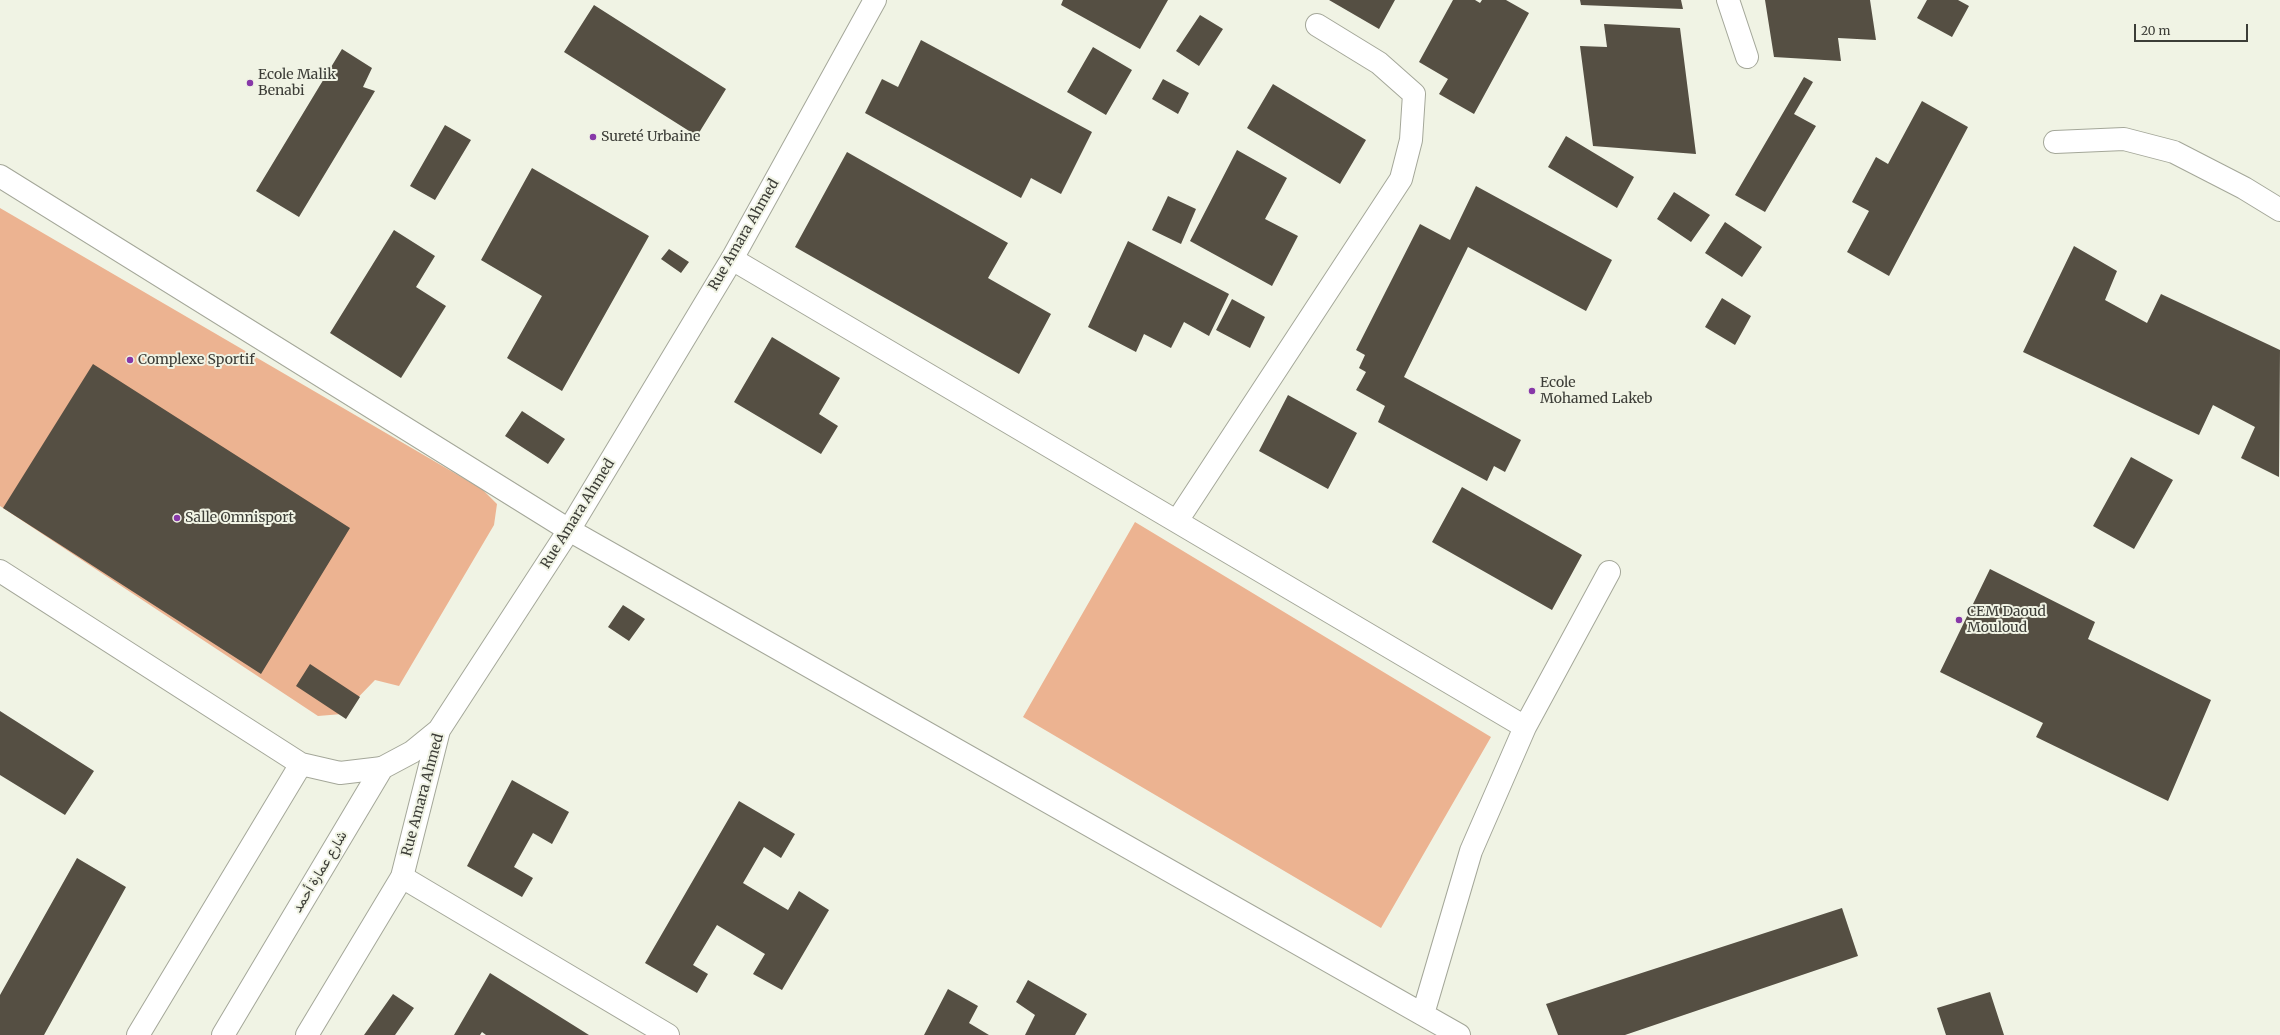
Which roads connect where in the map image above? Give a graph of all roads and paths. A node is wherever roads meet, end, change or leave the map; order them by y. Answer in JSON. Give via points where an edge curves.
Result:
{"nodes":[{"id":1,"x":875,"y":0,"type":"edge"},
{"id":2,"x":1728,"y":0,"type":"edge"},
{"id":3,"x":1317,"y":25,"type":"dead end"},
{"id":4,"x":1747,"y":57,"type":"dead end"},
{"id":5,"x":2055,"y":142,"type":"dead end"},
{"id":6,"x":0,"y":176,"type":"edge"},
{"id":7,"x":2280,"y":210,"type":"edge"},
{"id":8,"x":732,"y":259,"type":"junction"},
{"id":9,"x":1177,"y":521,"type":"junction"},
{"id":10,"x":569,"y":530,"type":"junction"},
{"id":11,"x":0,"y":571,"type":"edge"},
{"id":12,"x":1609,"y":572,"type":"dead end"},
{"id":13,"x":1525,"y":727,"type":"junction"},
{"id":14,"x":439,"y":730,"type":"junction"},
{"id":15,"x":301,"y":764,"type":"junction"},
{"id":16,"x":382,"y":768,"type":"junction"},
{"id":17,"x":402,"y":877,"type":"junction"},
{"id":18,"x":1423,"y":1014,"type":"junction"},
{"id":19,"x":138,"y":1035,"type":"edge"},
{"id":20,"x":223,"y":1035,"type":"edge"},
{"id":21,"x":307,"y":1035,"type":"edge"},
{"id":22,"x":668,"y":1035,"type":"edge"},
{"id":23,"x":1458,"y":1035,"type":"edge"}],
"edges":[{"from":1,"to":8,"type":"street","name":"Rue Amara Ahmed"},
{"from":2,"to":4,"type":"street"},
{"from":3,"to":9,"type":"street","via":[[1379,63],[1414,94],[1411,140],[1401,179]]},
{"from":5,"to":7,"type":"street","via":[[2124,139],[2174,152],[2244,188]]},
{"from":6,"to":10,"type":"street"},
{"from":8,"to":9,"type":"street"},
{"from":8,"to":10,"type":"street","name":"Rue Amara Ahmed"},
{"from":9,"to":13,"type":"street"},
{"from":10,"to":14,"type":"street","name":"Rue Amara Ahmed"},
{"from":10,"to":18,"type":"street"},
{"from":11,"to":15,"type":"street"},
{"from":12,"to":13,"type":"street"},
{"from":13,"to":18,"type":"street","via":[[1472,851]]},
{"from":14,"to":16,"type":"street","via":[[412,752]]},
{"from":14,"to":17,"type":"street","name":"Rue Amara Ahmed"},
{"from":15,"to":16,"type":"street","via":[[340,773]]},
{"from":15,"to":19,"type":"street"},
{"from":16,"to":20,"type":"street","name":"شارع عمارة أحمد"},
{"from":17,"to":21,"type":"street","name":"Rue Amara Ahmed"},
{"from":17,"to":22,"type":"street"},
{"from":18,"to":23,"type":"street"}]}
